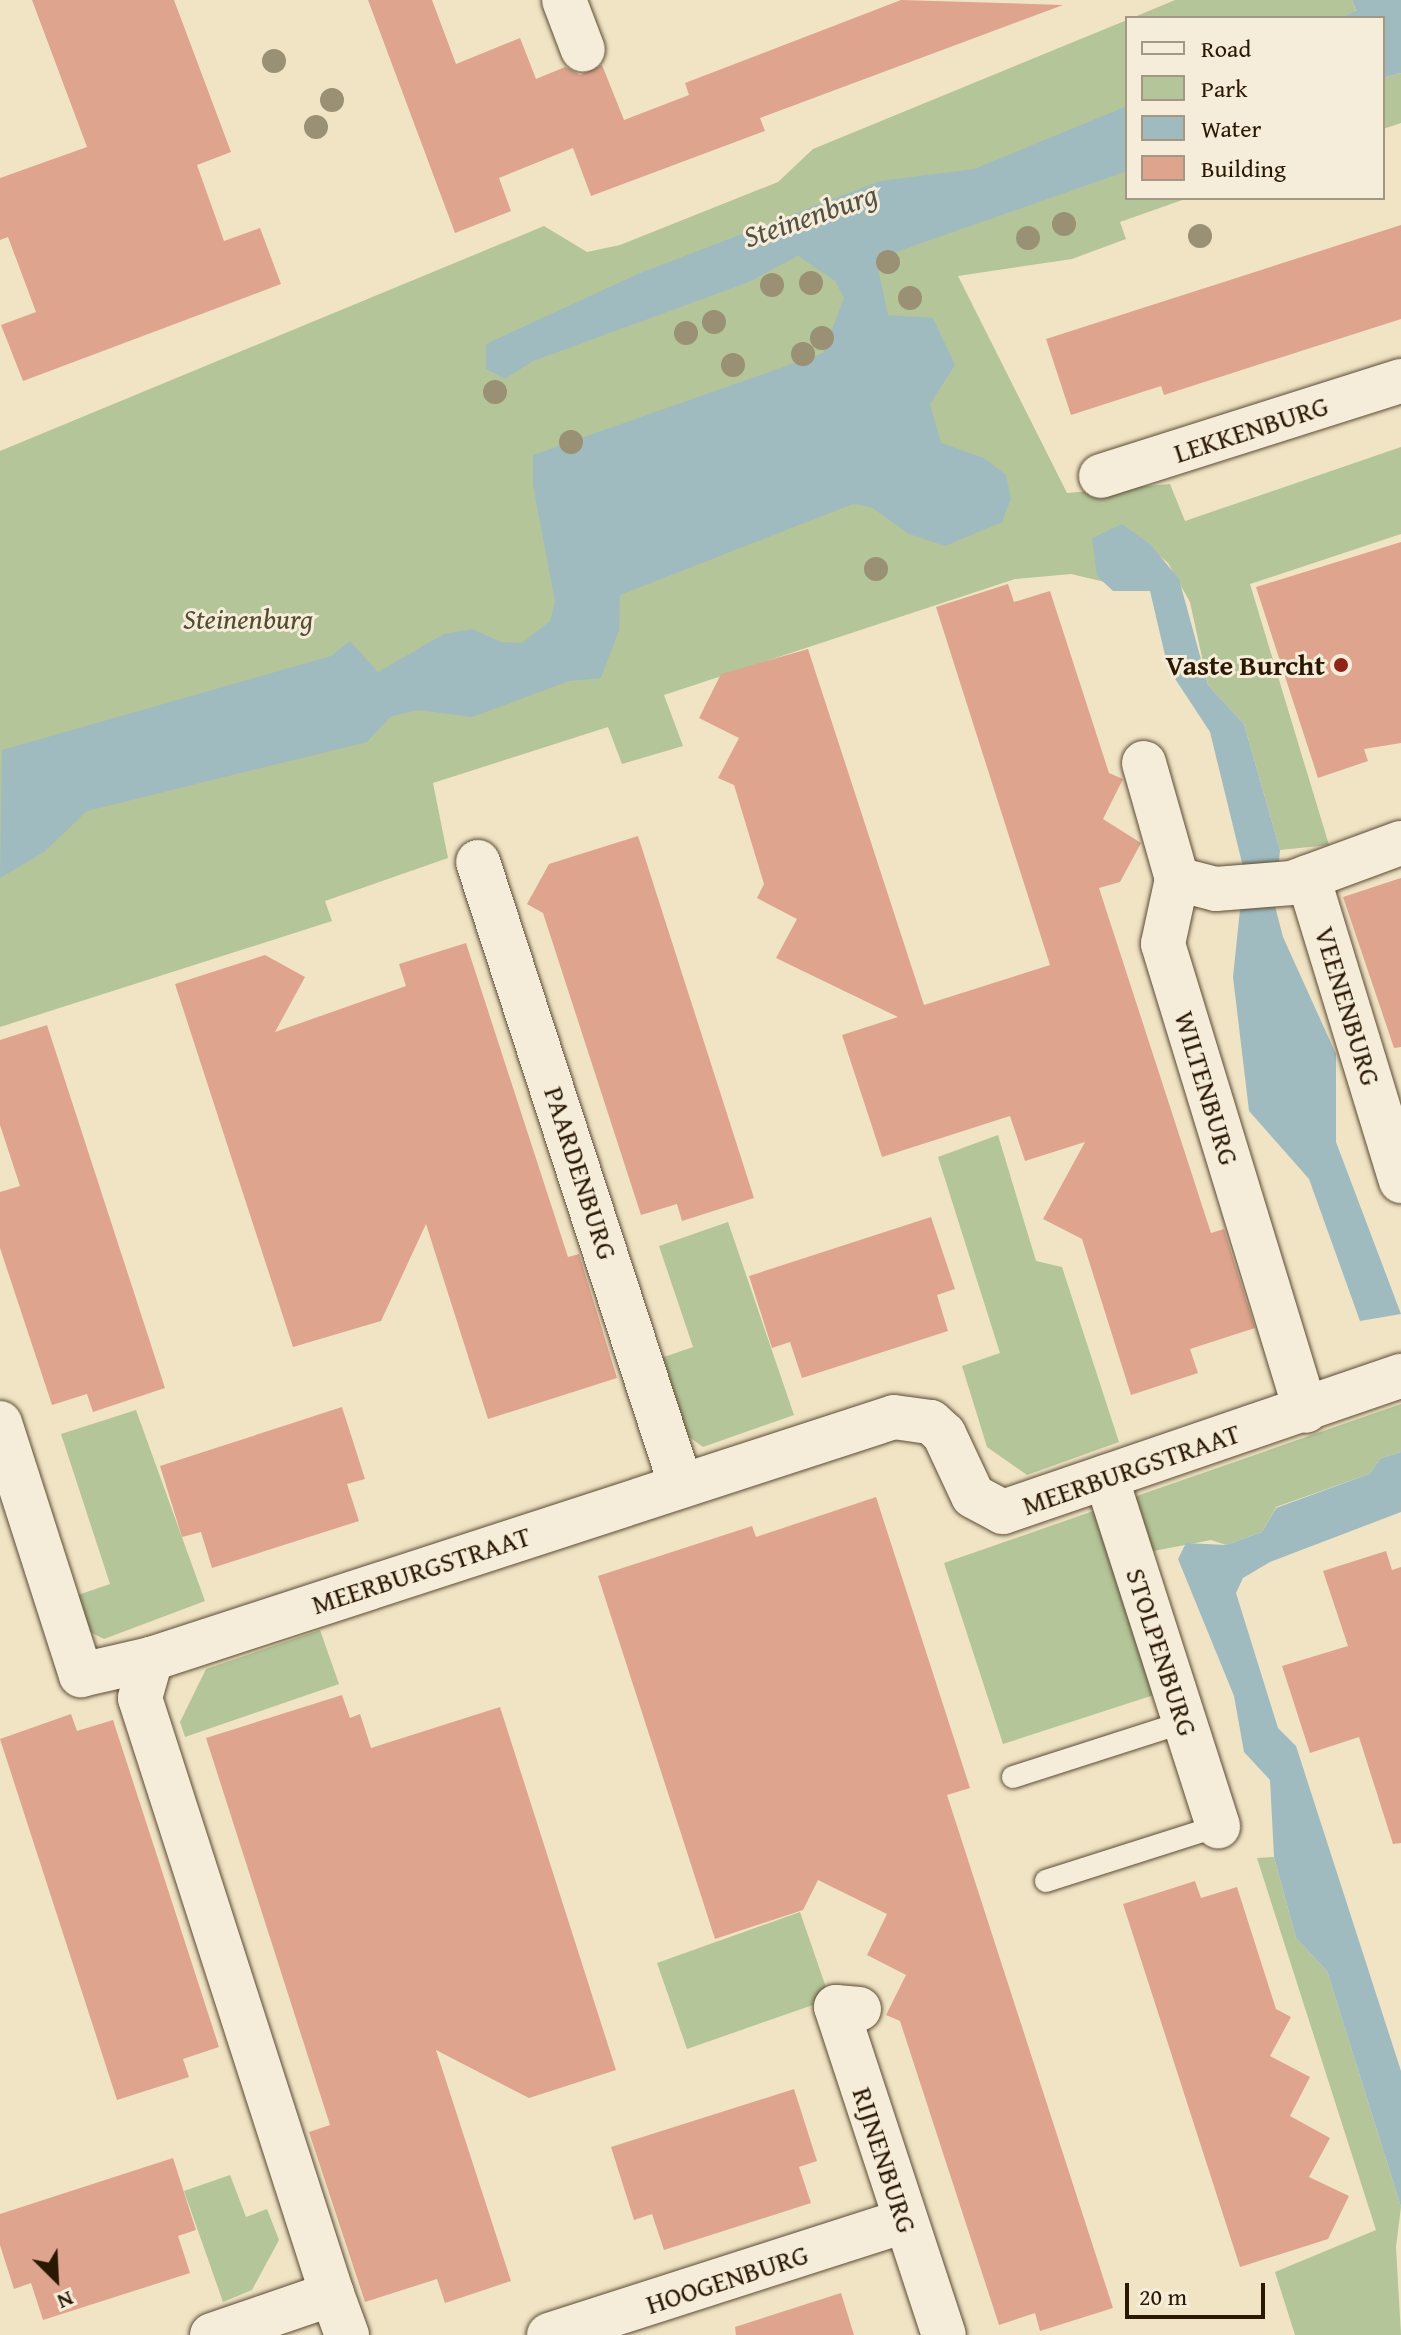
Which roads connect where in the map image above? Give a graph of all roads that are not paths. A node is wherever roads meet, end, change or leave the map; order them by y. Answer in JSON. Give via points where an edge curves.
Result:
{"nodes":[{"id":1,"x":564,"y":0,"type":"edge"},
{"id":2,"x":583,"y":50,"type":"dead end"},
{"id":3,"x":1401,"y":381,"type":"edge"},
{"id":4,"x":1101,"y":476,"type":"dead end"},
{"id":5,"x":1144,"y":763,"type":"dead end"},
{"id":6,"x":1401,"y":843,"type":"edge"},
{"id":7,"x":478,"y":862,"type":"dead end"},
{"id":8,"x":1300,"y":880,"type":"junction"},
{"id":9,"x":1197,"y":884,"type":"junction"},
{"id":10,"x":1401,"y":1181,"type":"edge"},
{"id":11,"x":1401,"y":1376,"type":"edge"},
{"id":12,"x":1306,"y":1411,"type":"junction"},
{"id":13,"x":0,"y":1423,"type":"edge"},
{"id":14,"x":1106,"y":1477,"type":"junction"},
{"id":15,"x":681,"y":1486,"type":"junction"},
{"id":16,"x":151,"y":1659,"type":"junction"},
{"id":17,"x":1184,"y":1722,"type":"junction"},
{"id":18,"x":1013,"y":1777,"type":"dead end"},
{"id":19,"x":1218,"y":1826,"type":"joint"},
{"id":20,"x":1046,"y":1881,"type":"dead end"},
{"id":21,"x":859,"y":2009,"type":"dead end"},
{"id":22,"x":904,"y":2221,"type":"junction"},
{"id":23,"x":332,"y":2294,"type":"junction"},
{"id":24,"x":212,"y":2335,"type":"edge"},
{"id":25,"x":347,"y":2335,"type":"edge"},
{"id":26,"x":549,"y":2335,"type":"edge"},
{"id":27,"x":944,"y":2335,"type":"edge"}],
"edges":[{"from":1,"to":2,"type":"street"},
{"from":3,"to":4,"type":"street","name":"LEKKENBURG"},
{"from":5,"to":9,"type":"street","name":"WILTENBURG"},
{"from":6,"to":8,"type":"street"},
{"from":7,"to":15,"type":"street","name":"PAARDENBURG"},
{"from":8,"to":9,"type":"street"},
{"from":8,"to":10,"type":"street","name":"VEENENBURG"},
{"from":9,"to":12,"type":"street","name":"WILTENBURG","via":[[1163,944]]},
{"from":11,"to":12,"type":"street","name":"MEERBURGSTRAAT"},
{"from":12,"to":14,"type":"street","name":"MEERBURGSTRAAT"},
{"from":13,"to":16,"type":"street","name":"MEERBURGSTRAAT","via":[[81,1675]]},
{"from":14,"to":15,"type":"street","name":"MEERBURGSTRAAT","via":[[1003,1512],[987,1508],[973,1496],[944,1434],[916,1415],[894,1417]]},
{"from":14,"to":17,"type":"street","name":"STOLPENBURG"},
{"from":15,"to":16,"type":"street","name":"MEERBURGSTRAAT"},
{"from":16,"to":23,"type":"street","via":[[140,1698]]},
{"from":17,"to":18,"type":"lane"},
{"from":17,"to":19,"type":"street","name":"STOLPENBURG"},
{"from":19,"to":20,"type":"lane"},
{"from":21,"to":22,"type":"street","name":"RIJNENBURG","via":[[836,2007]]},
{"from":22,"to":26,"type":"street","name":"HOOGENBURG"},
{"from":22,"to":27,"type":"street","name":"RIJNENBURG"},
{"from":23,"to":24,"type":"street"},
{"from":23,"to":25,"type":"street"}]}
